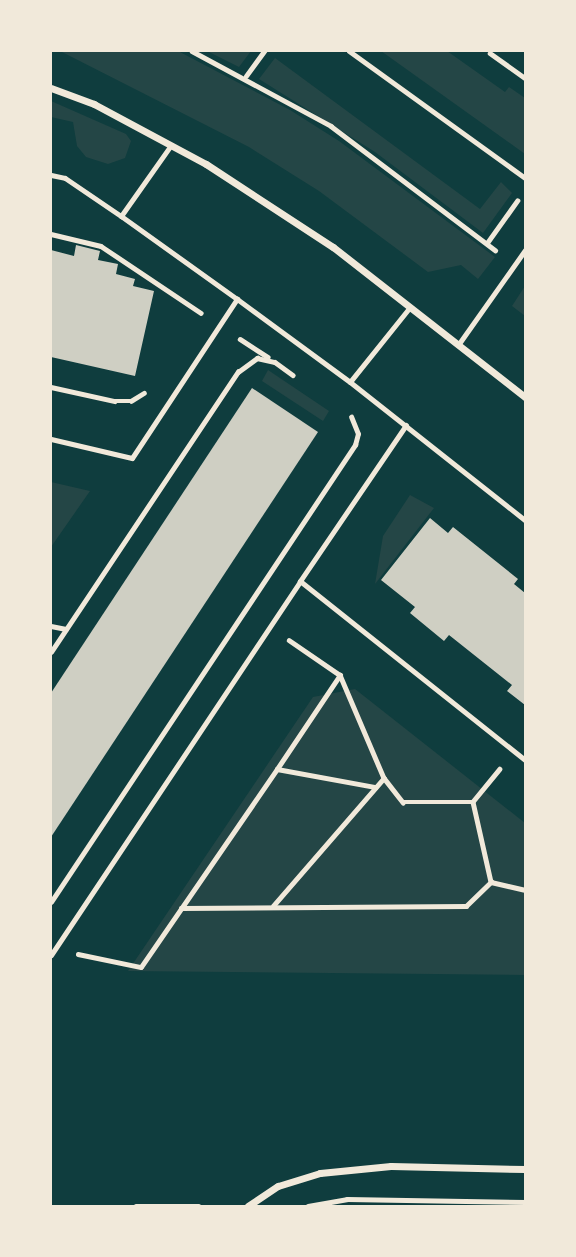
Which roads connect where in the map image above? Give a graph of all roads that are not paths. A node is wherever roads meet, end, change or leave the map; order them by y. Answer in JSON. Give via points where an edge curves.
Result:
{"nodes":[{"id":1,"x":349,"y":51,"type":"edge"},
{"id":2,"x":51,"y":88,"type":"edge"},
{"id":3,"x":171,"y":145,"type":"junction"},
{"id":4,"x":51,"y":175,"type":"edge"},
{"id":5,"x":525,"y":178,"type":"edge"},
{"id":6,"x":121,"y":216,"type":"junction"},
{"id":7,"x":525,"y":250,"type":"edge"},
{"id":8,"x":237,"y":299,"type":"junction"},
{"id":9,"x":410,"y":307,"type":"junction"},
{"id":10,"x":458,"y":345,"type":"junction"},
{"id":11,"x":350,"y":382,"type":"junction"},
{"id":12,"x":525,"y":397,"type":"edge"},
{"id":13,"x":406,"y":425,"type":"junction"},
{"id":14,"x":51,"y":439,"type":"edge"},
{"id":15,"x":525,"y":520,"type":"edge"},
{"id":16,"x":300,"y":581,"type":"junction"},
{"id":17,"x":525,"y":760,"type":"edge"},
{"id":18,"x":53,"y":952,"type":"edge"},
{"id":19,"x":525,"y":1169,"type":"edge"},
{"id":20,"x":248,"y":1206,"type":"edge"}],
"edges":[{"from":1,"to":5,"type":"lane"},
{"from":2,"to":3,"type":"street","via":[[94,104]]},
{"from":3,"to":6,"type":"lane"},
{"from":3,"to":9,"type":"street","via":[[333,247]]},
{"from":4,"to":6,"type":"lane","via":[[65,178]]},
{"from":6,"to":8,"type":"lane"},
{"from":7,"to":10,"type":"lane"},
{"from":8,"to":11,"type":"lane"},
{"from":8,"to":14,"type":"lane","via":[[132,458]]},
{"from":9,"to":10,"type":"street"},
{"from":9,"to":11,"type":"lane"},
{"from":10,"to":12,"type":"street"},
{"from":11,"to":13,"type":"lane"},
{"from":13,"to":15,"type":"lane"},
{"from":13,"to":16,"type":"lane"},
{"from":16,"to":17,"type":"lane"},
{"from":16,"to":18,"type":"lane"},
{"from":19,"to":20,"type":"street","via":[[391,1166],[320,1173],[278,1186]]}]}
